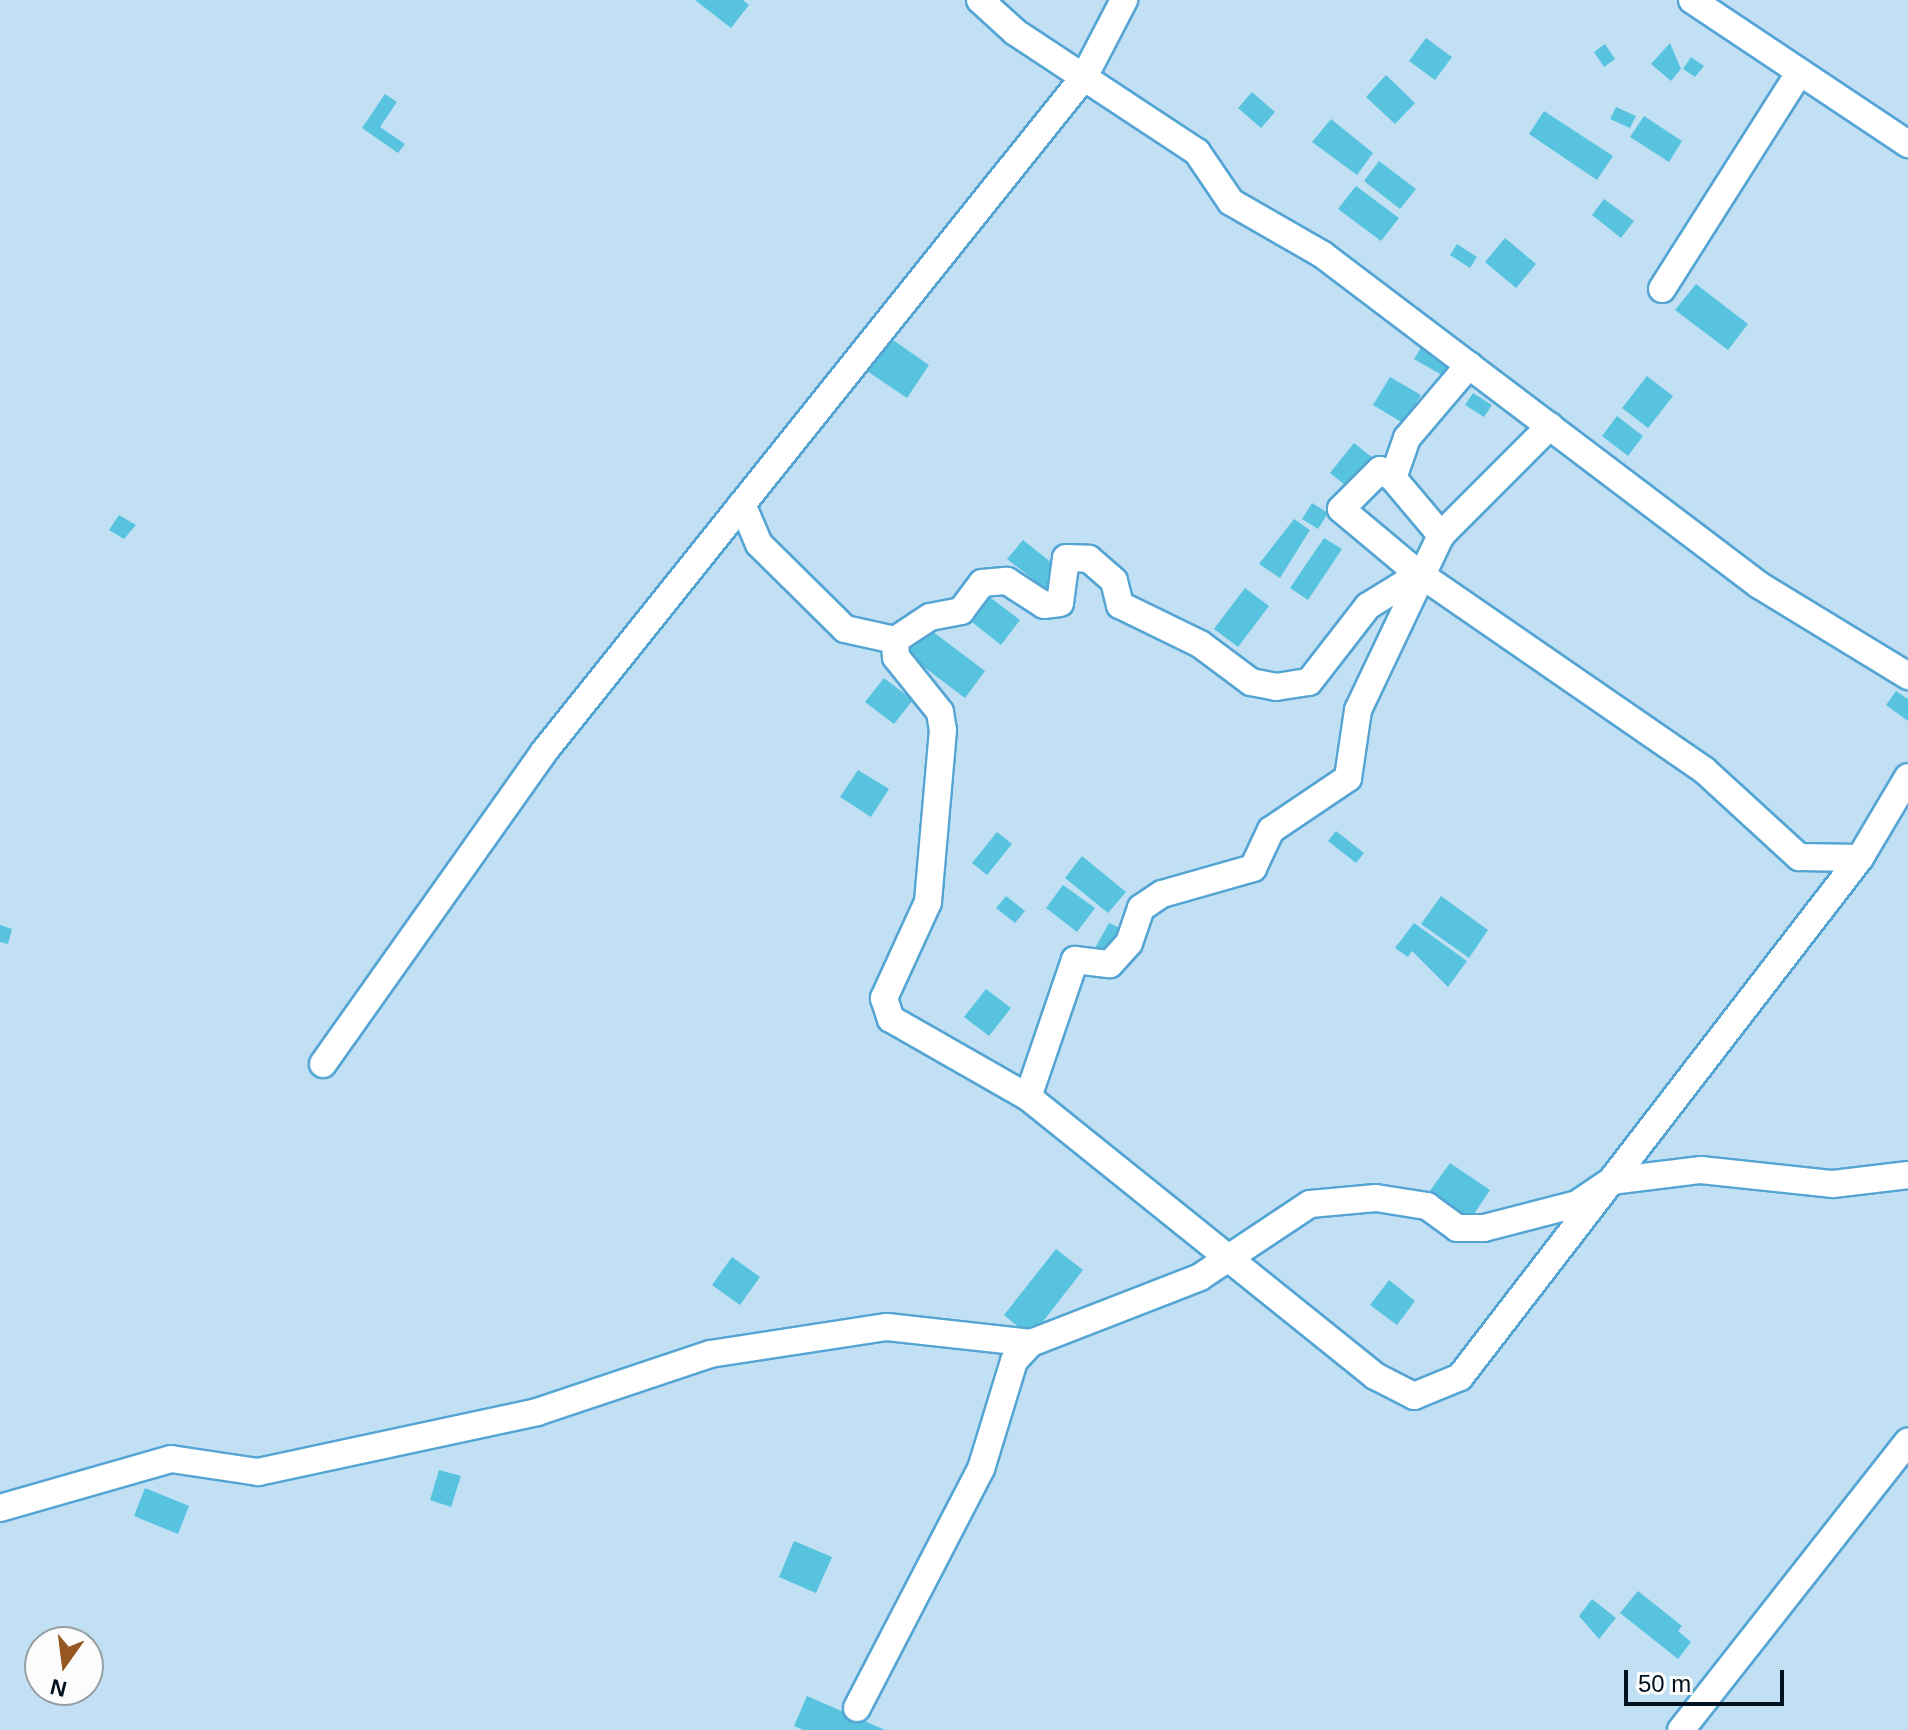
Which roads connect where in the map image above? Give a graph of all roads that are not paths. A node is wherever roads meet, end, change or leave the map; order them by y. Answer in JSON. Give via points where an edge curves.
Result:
{"nodes":[{"id":1,"x":980,"y":0,"type":"edge"},
{"id":2,"x":1124,"y":0,"type":"edge"},
{"id":3,"x":1692,"y":0,"type":"edge"},
{"id":4,"x":1799,"y":73,"type":"junction"},
{"id":5,"x":1084,"y":77,"type":"junction"},
{"id":6,"x":1908,"y":144,"type":"edge"},
{"id":7,"x":1662,"y":289,"type":"dead end"},
{"id":8,"x":1469,"y":365,"type":"junction"},
{"id":9,"x":1550,"y":426,"type":"junction"},
{"id":10,"x":1393,"y":478,"type":"junction"},
{"id":11,"x":742,"y":504,"type":"junction"},
{"id":12,"x":1441,"y":535,"type":"junction"},
{"id":13,"x":1420,"y":574,"type":"junction"},
{"id":14,"x":895,"y":640,"type":"junction"},
{"id":15,"x":1908,"y":676,"type":"edge"},
{"id":16,"x":1908,"y":777,"type":"edge"},
{"id":17,"x":1860,"y":858,"type":"junction"},
{"id":18,"x":323,"y":1064,"type":"dead end"},
{"id":19,"x":1028,"y":1097,"type":"junction"},
{"id":20,"x":1908,"y":1175,"type":"edge"},
{"id":21,"x":1611,"y":1181,"type":"junction"},
{"id":22,"x":1225,"y":1260,"type":"junction"},
{"id":23,"x":1031,"y":1343,"type":"junction"},
{"id":24,"x":1908,"y":1442,"type":"edge"},
{"id":25,"x":0,"y":1508,"type":"edge"},
{"id":26,"x":857,"y":1708,"type":"dead end"},
{"id":27,"x":1681,"y":1730,"type":"edge"}],
"edges":[{"from":1,"to":5,"type":"street"},
{"from":2,"to":5,"type":"street"},
{"from":3,"to":4,"type":"street"},
{"from":4,"to":6,"type":"street"},
{"from":4,"to":7,"type":"street"},
{"from":5,"to":8,"type":"street","via":[[1197,152],[1231,202],[1323,255]]},
{"from":5,"to":11,"type":"street"},
{"from":8,"to":9,"type":"street"},
{"from":8,"to":10,"type":"street","via":[[1407,438]]},
{"from":9,"to":12,"type":"street"},
{"from":9,"to":15,"type":"street","via":[[1759,585]]},
{"from":10,"to":12,"type":"street"},
{"from":10,"to":13,"type":"street","via":[[1380,470],[1341,509]]},
{"from":11,"to":14,"type":"street","via":[[759,544],[814,604],[845,629]]},
{"from":11,"to":18,"type":"street","via":[[543,753]]},
{"from":12,"to":13,"type":"street"},
{"from":13,"to":14,"type":"street","via":[[1368,606],[1309,682],[1276,687],[1251,682],[1200,644],[1120,605],[1114,581],[1089,559],[1066,558],[1060,603],[1044,605],[1007,581],[982,583],[961,611],[930,617]]},
{"from":13,"to":17,"type":"street","via":[[1704,770],[1799,857]]},
{"from":13,"to":19,"type":"street","via":[[1358,710],[1348,778],[1271,830],[1253,868],[1162,894],[1141,908],[1129,943],[1110,964],[1075,960]]},
{"from":14,"to":19,"type":"street","via":[[896,657],[940,712],[943,730],[928,902],[884,998],[891,1019],[917,1037]]},
{"from":16,"to":17,"type":"street"},
{"from":17,"to":21,"type":"street"},
{"from":19,"to":22,"type":"street","via":[[1107,1154]]},
{"from":20,"to":21,"type":"street","via":[[1833,1184],[1701,1170]]},
{"from":21,"to":22,"type":"street","via":[[1577,1204],[1484,1228],[1457,1228],[1427,1206],[1376,1198],[1310,1204]]},
{"from":21,"to":22,"type":"street","via":[[1460,1377],[1414,1396],[1375,1376]]},
{"from":22,"to":23,"type":"street","via":[[1200,1277]]},
{"from":23,"to":25,"type":"street","via":[[887,1327],[710,1354],[521,1416],[258,1472],[171,1459]]},
{"from":23,"to":26,"type":"street","via":[[1014,1361],[981,1469]]},
{"from":24,"to":27,"type":"street"}]}
